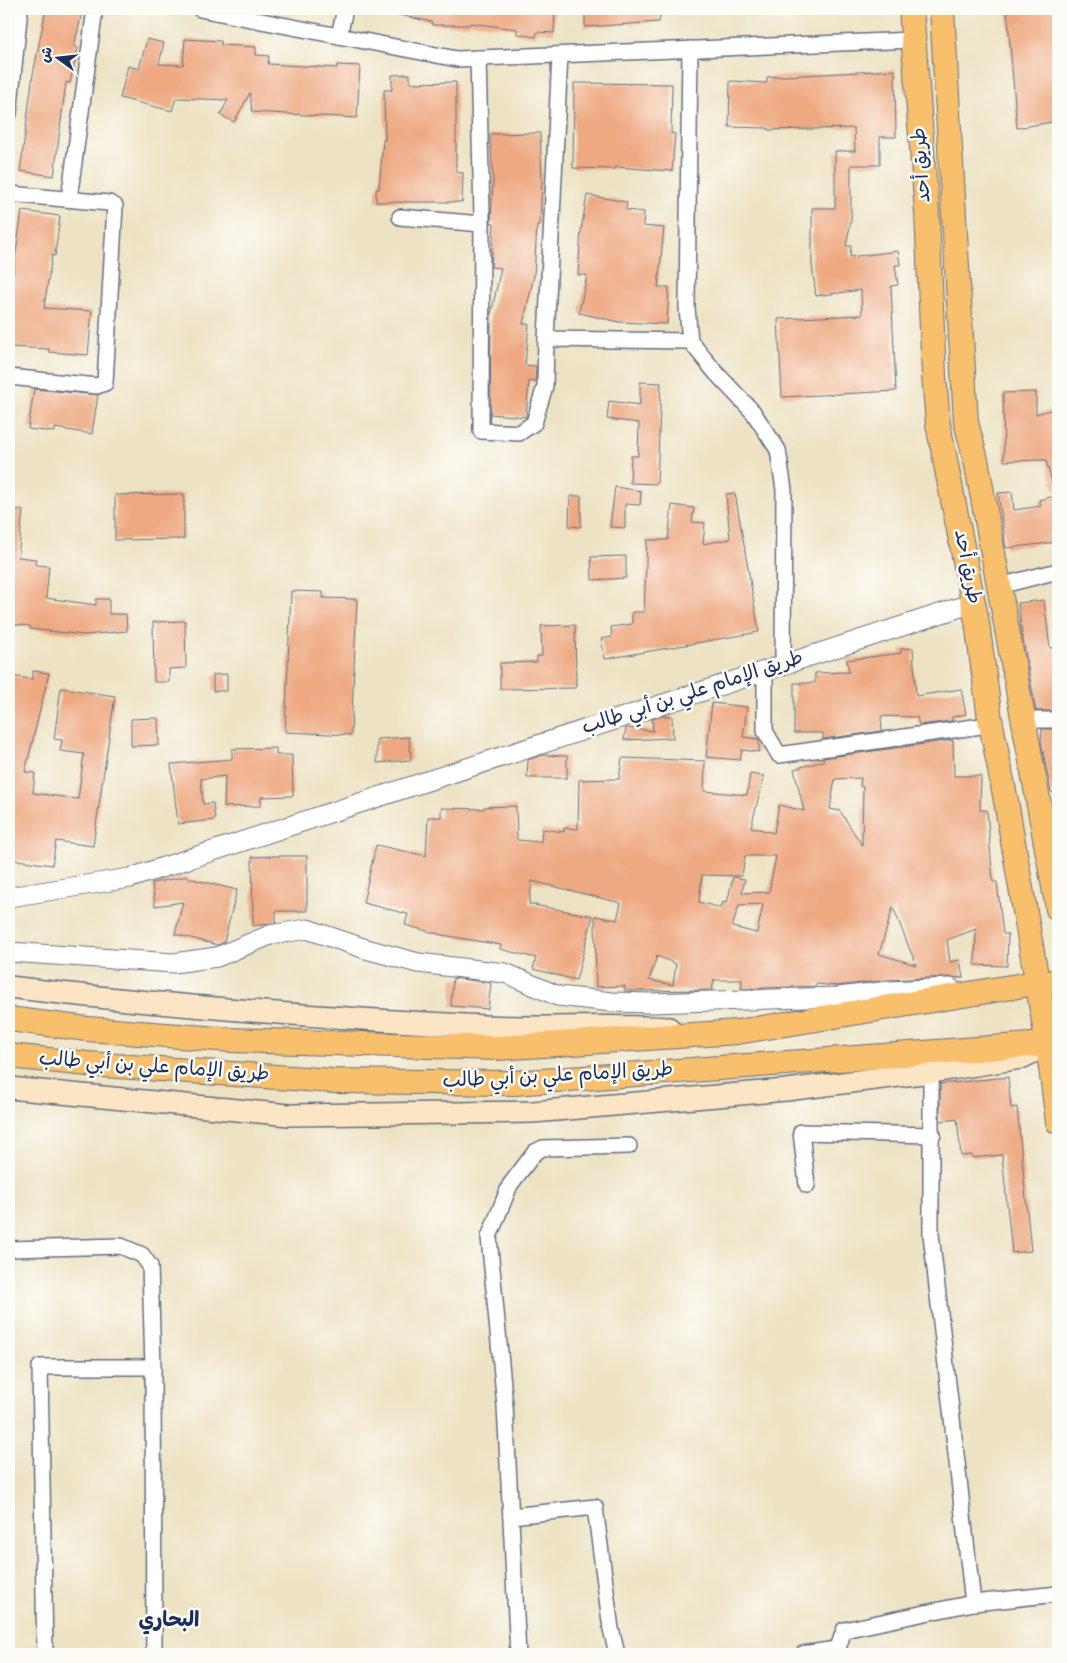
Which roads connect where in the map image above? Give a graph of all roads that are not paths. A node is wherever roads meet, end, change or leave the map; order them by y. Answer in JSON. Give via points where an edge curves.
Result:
{"nodes":[{"id":1,"x":20,"y":9,"type":"edge"},
{"id":2,"x":95,"y":9,"type":"edge"},
{"id":3,"x":200,"y":9,"type":"edge"},
{"id":4,"x":345,"y":9,"type":"edge"},
{"id":5,"x":910,"y":9,"type":"edge"},
{"id":6,"x":942,"y":9,"type":"edge"},
{"id":7,"x":340,"y":36,"type":"junction"},
{"id":8,"x":913,"y":40,"type":"junction"},
{"id":9,"x":690,"y":49,"type":"junction"},
{"id":10,"x":560,"y":55,"type":"junction"},
{"id":11,"x":478,"y":58,"type":"junction"},
{"id":12,"x":9,"y":114,"type":"edge"},
{"id":13,"x":9,"y":194,"type":"edge"},
{"id":14,"x":69,"y":199,"type":"junction"},
{"id":15,"x":400,"y":218,"type":"dead end"},
{"id":16,"x":482,"y":224,"type":"junction"},
{"id":17,"x":546,"y":339,"type":"junction"},
{"id":18,"x":690,"y":341,"type":"junction"},
{"id":19,"x":9,"y":377,"type":"edge"},
{"id":20,"x":1058,"y":571,"type":"edge"},
{"id":21,"x":999,"y":586,"type":"junction"},
{"id":22,"x":973,"y":603,"type":"junction"},
{"id":23,"x":784,"y":665,"type":"junction"},
{"id":24,"x":765,"y":671,"type":"junction"},
{"id":25,"x":990,"y":719,"type":"junction"},
{"id":26,"x":1024,"y":720,"type":"junction"},
{"id":27,"x":1058,"y":720,"type":"edge"},
{"id":28,"x":9,"y":897,"type":"edge"},
{"id":29,"x":1058,"y":909,"type":"edge"},
{"id":30,"x":9,"y":952,"type":"edge"},
{"id":31,"x":1047,"y":983,"type":"edge"},
{"id":32,"x":9,"y":987,"type":"edge"},
{"id":33,"x":9,"y":1019,"type":"edge"},
{"id":34,"x":737,"y":1032,"type":"junction"},
{"id":35,"x":1053,"y":1044,"type":"edge"},
{"id":36,"x":9,"y":1056,"type":"edge"},
{"id":37,"x":932,"y":1072,"type":"junction"},
{"id":38,"x":9,"y":1088,"type":"edge"},
{"id":39,"x":1058,"y":1122,"type":"edge"},
{"id":40,"x":933,"y":1135,"type":"junction"},
{"id":41,"x":629,"y":1146,"type":"dead end"},
{"id":42,"x":807,"y":1185,"type":"dead end"},
{"id":43,"x":9,"y":1248,"type":"edge"},
{"id":44,"x":153,"y":1368,"type":"junction"},
{"id":45,"x":510,"y":1516,"type":"junction"},
{"id":46,"x":1058,"y":1594,"type":"edge"},
{"id":47,"x":973,"y":1602,"type":"junction"},
{"id":48,"x":836,"y":1652,"type":"edge"},
{"id":49,"x":45,"y":1654,"type":"edge"},
{"id":50,"x":154,"y":1654,"type":"edge"},
{"id":51,"x":518,"y":1654,"type":"edge"},
{"id":52,"x":617,"y":1654,"type":"edge"},
{"id":53,"x":802,"y":1654,"type":"edge"}],
"edges":[{"from":1,"to":12,"type":"street"},
{"from":2,"to":14,"type":"street"},
{"from":3,"to":7,"type":"street"},
{"from":4,"to":7,"type":"street"},
{"from":5,"to":8,"type":"main road","name":"طريق أحد"},
{"from":6,"to":21,"type":"main road","name":"طريق أحد","via":[[966,422]]},
{"from":7,"to":11,"type":"street","via":[[457,59]]},
{"from":8,"to":9,"type":"street"},
{"from":8,"to":22,"type":"main road","name":"طريق أحد","via":[[927,213],[938,424]]},
{"from":9,"to":10,"type":"street"},
{"from":9,"to":18,"type":"street","via":[[687,308]]},
{"from":10,"to":11,"type":"street"},
{"from":10,"to":17,"type":"street"},
{"from":11,"to":16,"type":"street"},
{"from":13,"to":14,"type":"street"},
{"from":14,"to":19,"type":"street","via":[[114,205],[105,383],[97,386]]},
{"from":15,"to":16,"type":"street"},
{"from":16,"to":17,"type":"street","via":[[481,431],[520,432],[534,423],[545,386]]},
{"from":17,"to":18,"type":"street"},
{"from":18,"to":23,"type":"street","via":[[753,412],[778,450],[784,490]]},
{"from":20,"to":21,"type":"street"},
{"from":21,"to":26,"type":"main road","name":"طريق أحد"},
{"from":22,"to":23,"type":"street","name":"طريق الإمام علي بن أبي طالب"},
{"from":22,"to":25,"type":"main road","name":"طريق أحد"},
{"from":23,"to":24,"type":"street","name":"طريق الإمام علي بن أبي طالب"},
{"from":24,"to":25,"type":"street","via":[[765,731],[779,755],[981,726]]},
{"from":24,"to":28,"type":"street","name":"طريق الإمام علي بن أبي طالب","via":[[130,878]]},
{"from":25,"to":31,"type":"main road","name":"طريق أحد"},
{"from":26,"to":27,"type":"street"},
{"from":26,"to":29,"type":"main road","name":"طريق أحد"},
{"from":30,"to":31,"type":"street","via":[[174,963],[217,957],[270,935],[307,929],[418,962],[504,974],[558,996],[612,1002],[860,996],[889,991]]},
{"from":31,"to":34,"type":"main road","name":"طريق الإمام علي بن أبي طالب"},
{"from":31,"to":35,"type":"main road","name":"طريق أحد"},
{"from":32,"to":34,"type":"main road","via":[[99,998],[366,1019],[486,1026],[641,1026]]},
{"from":33,"to":34,"type":"main road","name":"طريق الإمام علي بن أبي طالب","via":[[87,1030],[232,1040],[497,1048]]},
{"from":35,"to":36,"type":"main road","name":"طريق الإمام علي بن أبي طالب","via":[[514,1083],[334,1081]]},
{"from":35,"to":37,"type":"main road","via":[[1021,1058]]},
{"from":35,"to":39,"type":"main road","name":"طريق أحد"},
{"from":37,"to":38,"type":"main road","via":[[786,1090],[493,1114],[289,1115]]},
{"from":37,"to":40,"type":"street"},
{"from":40,"to":42,"type":"street","via":[[801,1132]]},
{"from":40,"to":47,"type":"street","via":[[931,1234]]},
{"from":41,"to":45,"type":"street","via":[[543,1148],[535,1152],[510,1185],[489,1237],[505,1406]]},
{"from":43,"to":44,"type":"street","via":[[120,1246],[142,1254],[150,1266]]},
{"from":44,"to":49,"type":"street","via":[[40,1367]]},
{"from":44,"to":50,"type":"street"},
{"from":45,"to":51,"type":"street"},
{"from":45,"to":52,"type":"street","via":[[595,1507],[610,1629]]},
{"from":46,"to":47,"type":"street"},
{"from":47,"to":48,"type":"street","via":[[844,1630]]},
{"from":48,"to":53,"type":"street"}]}
